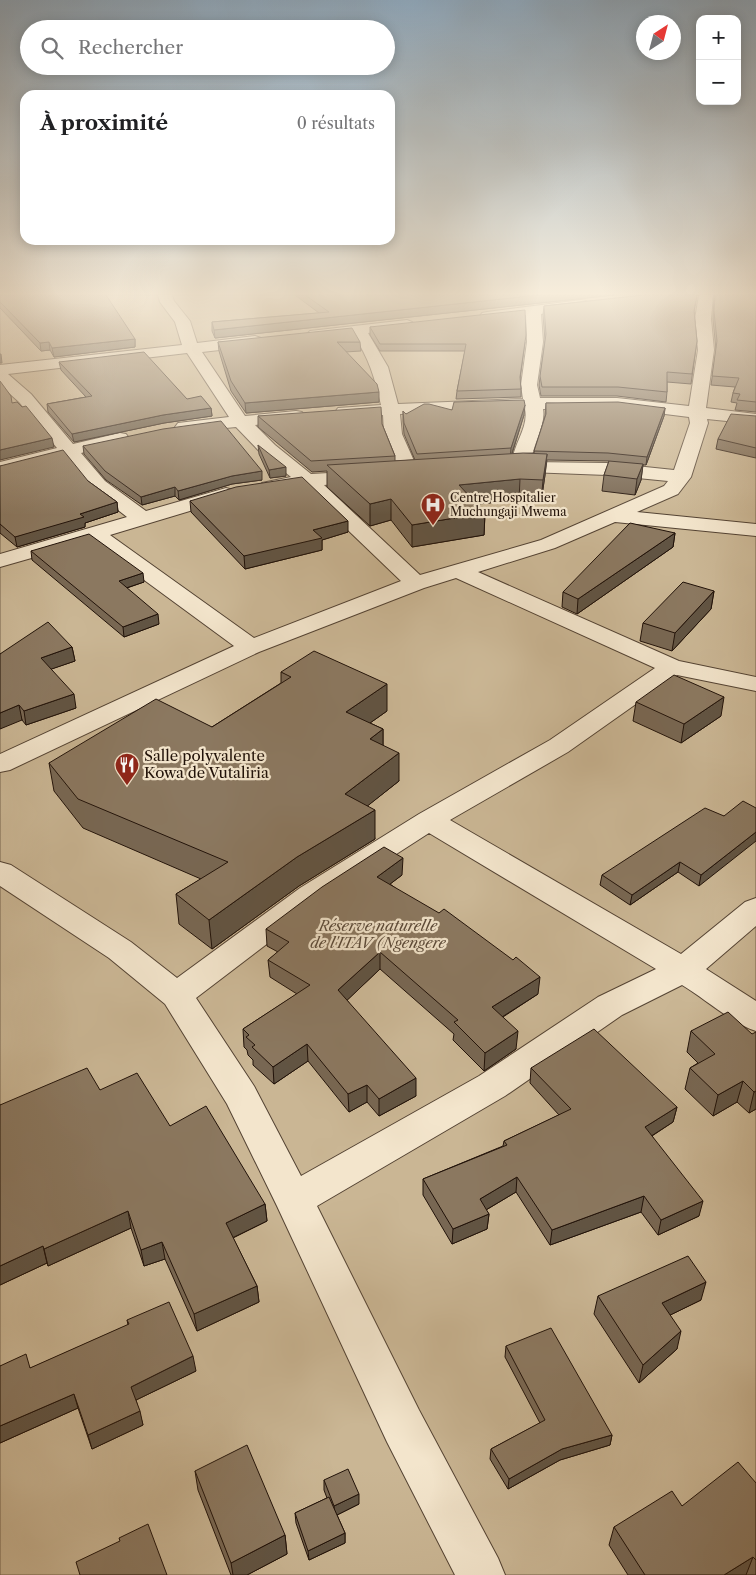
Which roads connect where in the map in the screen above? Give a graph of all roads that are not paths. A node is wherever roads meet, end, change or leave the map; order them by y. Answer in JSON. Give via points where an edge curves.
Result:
{"nodes":[{"id":1,"x":12,"y":368,"type":"edge"},
{"id":2,"x":205,"y":368,"type":"edge"},
{"id":3,"x":380,"y":368,"type":"edge"},
{"id":4,"x":531,"y":368,"type":"edge"},
{"id":5,"x":703,"y":368,"type":"edge"},
{"id":6,"x":0,"y":370,"type":"edge"},
{"id":7,"x":0,"y":376,"type":"edge"},
{"id":8,"x":532,"y":403,"type":"junction"},
{"id":9,"x":391,"y":410,"type":"junction"},
{"id":10,"x":697,"y":412,"type":"junction"},
{"id":11,"x":756,"y":419,"type":"edge"},
{"id":12,"x":240,"y":421,"type":"junction"},
{"id":13,"x":164,"y":430,"type":"edge"},
{"id":14,"x":135,"y":436,"type":"edge"},
{"id":15,"x":70,"y":451,"type":"junction"},
{"id":16,"x":521,"y":466,"type":"junction"},
{"id":17,"x":491,"y":467,"type":"edge"},
{"id":18,"x":0,"y":468,"type":"edge"},
{"id":19,"x":681,"y":477,"type":"junction"},
{"id":20,"x":307,"y":480,"type":"junction"},
{"id":21,"x":615,"y":516,"type":"junction"},
{"id":22,"x":142,"y":518,"type":"junction"},
{"id":23,"x":756,"y":530,"type":"edge"},
{"id":24,"x":94,"y":532,"type":"junction"},
{"id":25,"x":0,"y":561,"type":"edge"},
{"id":26,"x":456,"y":570,"type":"junction"},
{"id":27,"x":416,"y":583,"type":"junction"},
{"id":28,"x":251,"y":647,"type":"junction"},
{"id":29,"x":672,"y":667,"type":"junction"},
{"id":30,"x":756,"y":684,"type":"edge"},
{"id":31,"x":0,"y":764,"type":"edge"},
{"id":32,"x":429,"y":820,"type":"junction"},
{"id":33,"x":0,"y":872,"type":"edge"},
{"id":34,"x":756,"y":909,"type":"edge"},
{"id":35,"x":682,"y":971,"type":"junction"},
{"id":36,"x":177,"y":995,"type":"junction"},
{"id":37,"x":756,"y":1018,"type":"edge"},
{"id":38,"x":294,"y":1200,"type":"junction"},
{"id":39,"x":481,"y":1575,"type":"edge"}],
"edges":[{"from":1,"to":6,"type":"street"},
{"from":2,"to":12,"type":"street"},
{"from":3,"to":9,"type":"street"},
{"from":4,"to":8,"type":"street","via":[[529,385]]},
{"from":5,"to":10,"type":"street"},
{"from":7,"to":15,"type":"street","via":[[25,398]]},
{"from":8,"to":9,"type":"street"},
{"from":8,"to":10,"type":"street","via":[[617,403]]},
{"from":8,"to":16,"type":"street","via":[[536,418],[523,449]]},
{"from":9,"to":12,"type":"street"},
{"from":9,"to":20,"type":"street","via":[[393,434],[403,473]]},
{"from":10,"to":11,"type":"street"},
{"from":10,"to":19,"type":"street","via":[[698,423]]},
{"from":12,"to":13,"type":"street"},
{"from":12,"to":20,"type":"street","via":[[268,449]]},
{"from":14,"to":15,"type":"street"},
{"from":15,"to":18,"type":"street"},
{"from":15,"to":22,"type":"street","via":[[98,485]]},
{"from":16,"to":17,"type":"street"},
{"from":16,"to":19,"type":"street","via":[[607,469]]},
{"from":19,"to":21,"type":"street","via":[[671,490]]},
{"from":20,"to":22,"type":"street","via":[[247,490]]},
{"from":20,"to":27,"type":"street"},
{"from":21,"to":23,"type":"street"},
{"from":21,"to":26,"type":"street","via":[[548,544]]},
{"from":22,"to":24,"type":"street"},
{"from":24,"to":25,"type":"street"},
{"from":24,"to":28,"type":"street"},
{"from":26,"to":27,"type":"street"},
{"from":26,"to":29,"type":"street"},
{"from":27,"to":28,"type":"street"},
{"from":28,"to":31,"type":"street"},
{"from":29,"to":30,"type":"street"},
{"from":29,"to":32,"type":"street","via":[[559,746]]},
{"from":32,"to":35,"type":"street"},
{"from":32,"to":36,"type":"street","via":[[311,895]]},
{"from":33,"to":36,"type":"street","via":[[120,950]]},
{"from":34,"to":35,"type":"street"},
{"from":35,"to":37,"type":"street"},
{"from":35,"to":38,"type":"street","via":[[610,1006],[492,1086]]},
{"from":36,"to":38,"type":"street","via":[[241,1096]]},
{"from":38,"to":39,"type":"street","via":[[402,1426]]}]}
